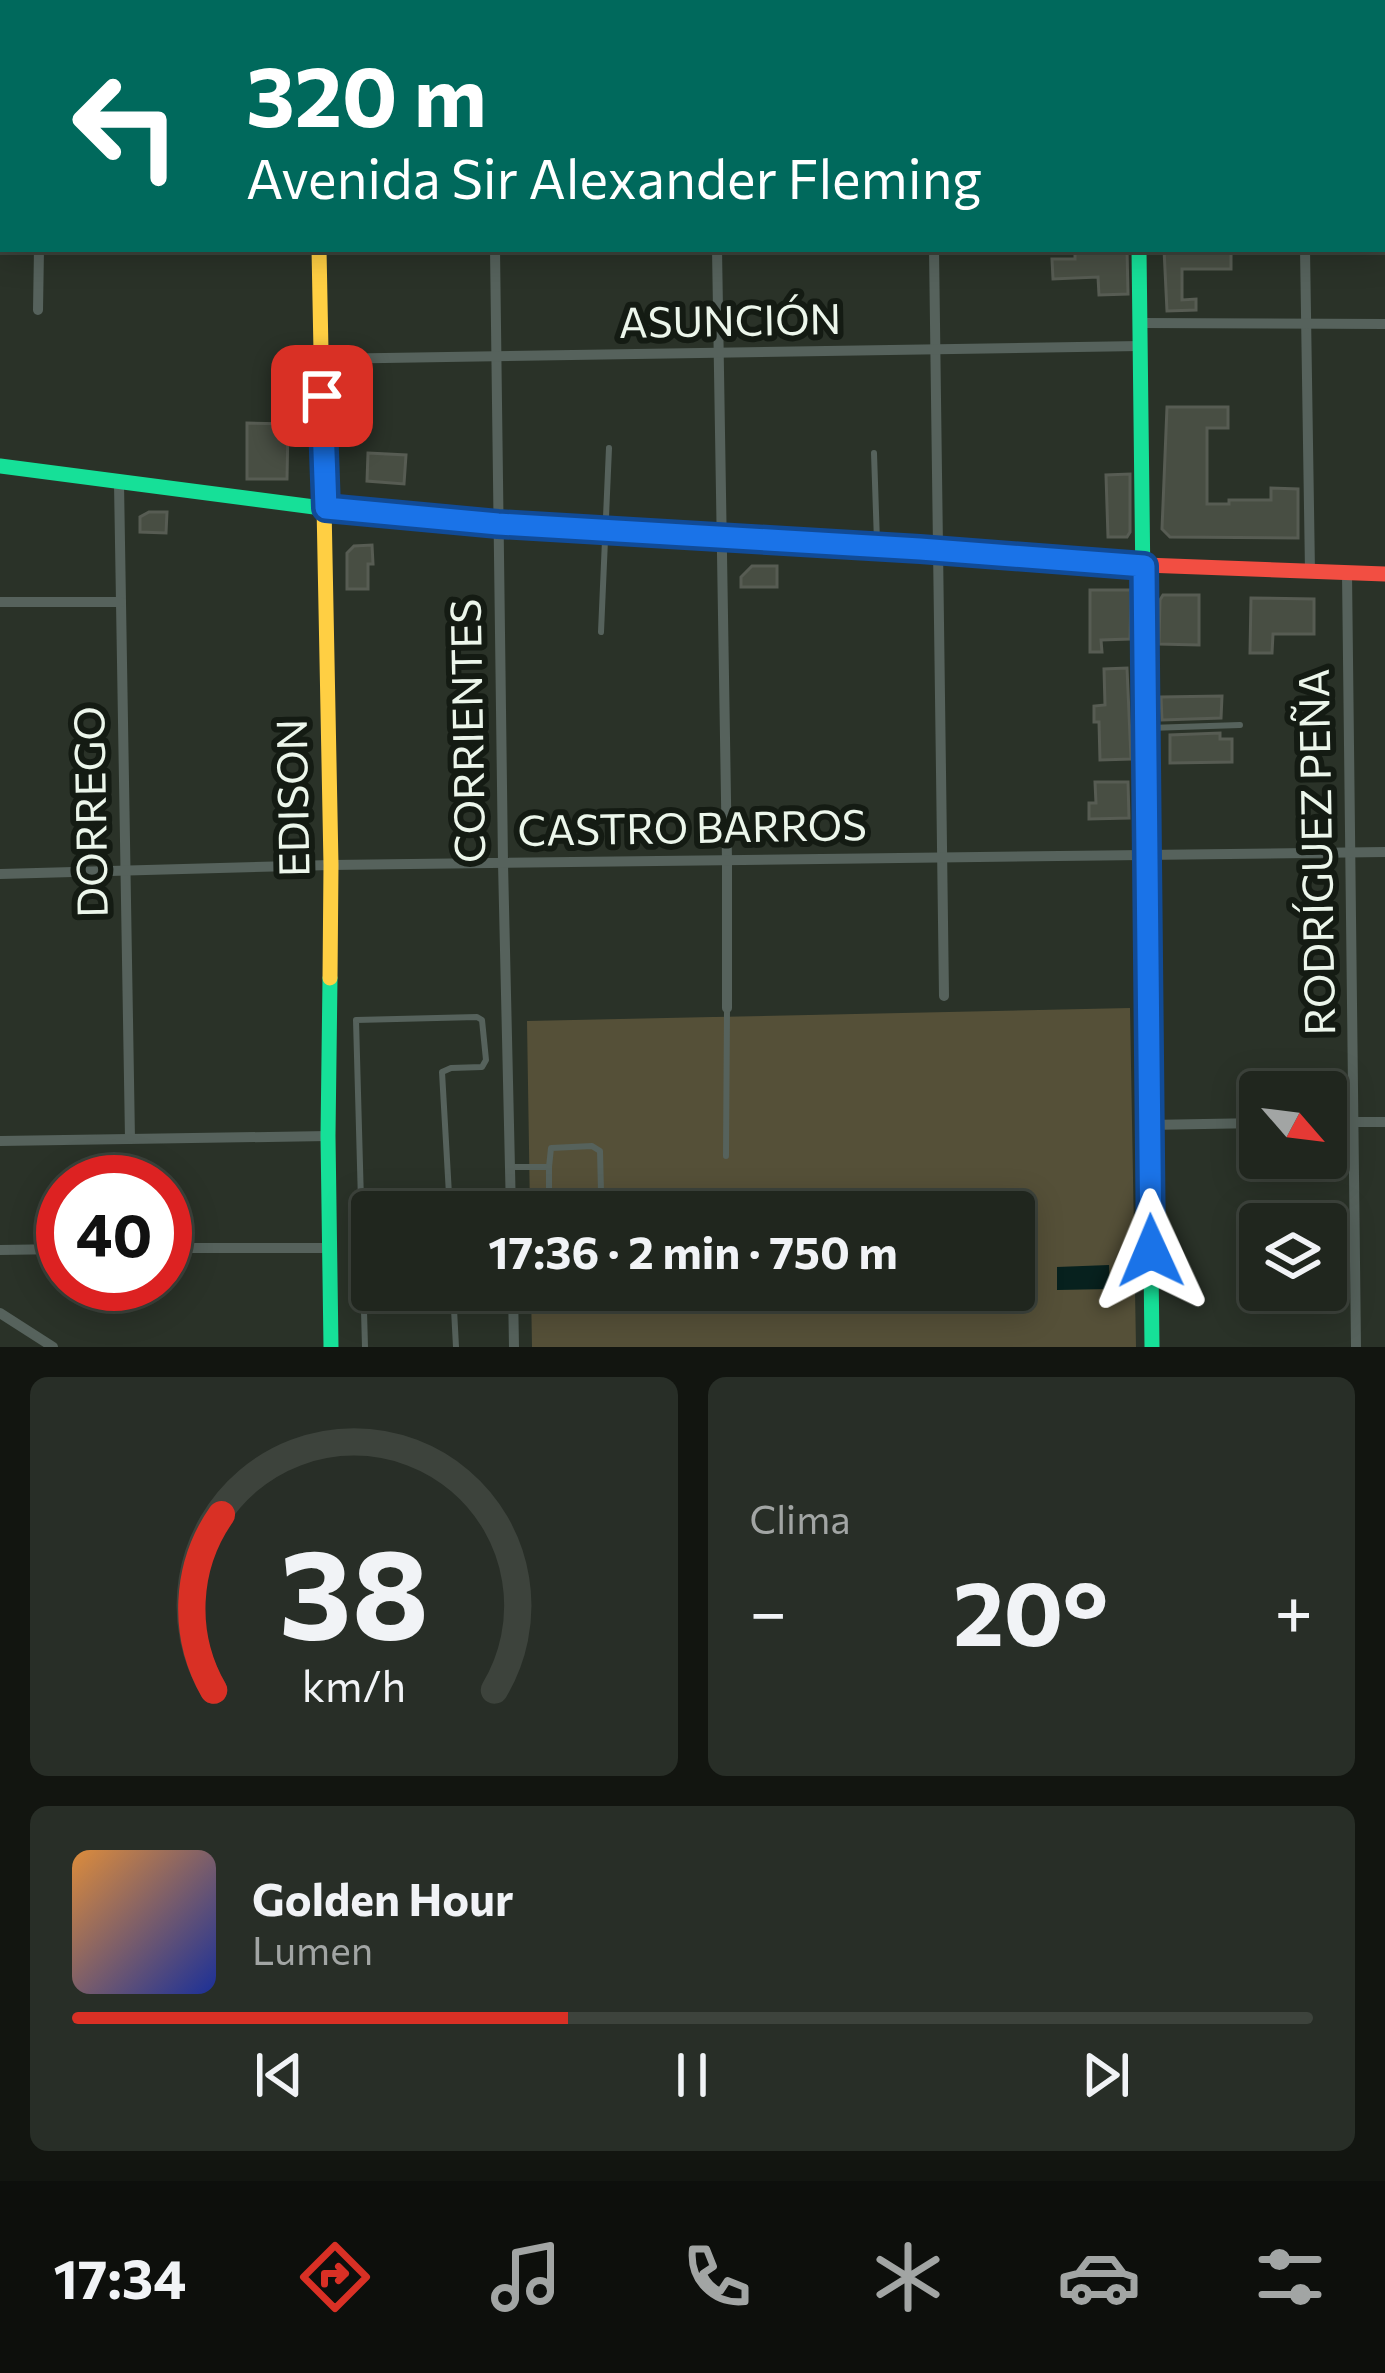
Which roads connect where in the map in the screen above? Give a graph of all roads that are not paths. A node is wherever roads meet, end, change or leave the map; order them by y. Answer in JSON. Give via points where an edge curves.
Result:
{"nodes":[{"id":1,"x":39,"y":252,"type":"edge"},
{"id":2,"x":320,"y":252,"type":"edge"},
{"id":3,"x":495,"y":252,"type":"edge"},
{"id":4,"x":717,"y":252,"type":"edge"},
{"id":5,"x":934,"y":252,"type":"edge"},
{"id":6,"x":1139,"y":252,"type":"edge"},
{"id":7,"x":1305,"y":252,"type":"edge"},
{"id":8,"x":38,"y":310,"type":"dead end"},
{"id":9,"x":1306,"y":322,"type":"junction"},
{"id":10,"x":1141,"y":323,"type":"junction"},
{"id":11,"x":1385,"y":324,"type":"edge"},
{"id":12,"x":1140,"y":346,"type":"junction"},
{"id":13,"x":936,"y":351,"type":"junction"},
{"id":14,"x":719,"y":354,"type":"junction"},
{"id":15,"x":496,"y":357,"type":"junction"},
{"id":16,"x":321,"y":359,"type":"junction"},
{"id":17,"x":610,"y":448,"type":"dead end"},
{"id":18,"x":874,"y":453,"type":"dead end"},
{"id":19,"x":0,"y":466,"type":"edge"},
{"id":20,"x":119,"y":483,"type":"junction"},
{"id":21,"x":326,"y":508,"type":"junction"},
{"id":22,"x":498,"y":524,"type":"junction"},
{"id":23,"x":605,"y":530,"type":"junction"},
{"id":24,"x":722,"y":537,"type":"junction"},
{"id":25,"x":877,"y":546,"type":"junction"},
{"id":26,"x":938,"y":550,"type":"junction"},
{"id":27,"x":1144,"y":566,"type":"junction"},
{"id":28,"x":1310,"y":572,"type":"junction"},
{"id":29,"x":1347,"y":573,"type":"junction"},
{"id":30,"x":1385,"y":574,"type":"edge"},
{"id":31,"x":0,"y":602,"type":"edge"},
{"id":32,"x":121,"y":602,"type":"junction"},
{"id":33,"x":602,"y":632,"type":"dead end"},
{"id":34,"x":1240,"y":724,"type":"dead end"},
{"id":35,"x":1145,"y":728,"type":"junction"},
{"id":36,"x":1385,"y":852,"type":"edge"},
{"id":37,"x":1352,"y":853,"type":"junction"},
{"id":38,"x":1146,"y":855,"type":"junction"},
{"id":39,"x":943,"y":859,"type":"junction"},
{"id":40,"x":727,"y":860,"type":"junction"},
{"id":41,"x":502,"y":863,"type":"junction"},
{"id":42,"x":331,"y":866,"type":"junction"},
{"id":43,"x":125,"y":872,"type":"junction"},
{"id":44,"x":0,"y":874,"type":"edge"},
{"id":45,"x":944,"y":996,"type":"dead end"},
{"id":46,"x":727,"y":1008,"type":"joint"},
{"id":47,"x":1385,"y":1121,"type":"edge"},
{"id":48,"x":1347,"y":1122,"type":"edge"},
{"id":49,"x":1352,"y":1122,"type":"junction"},
{"id":50,"x":1239,"y":1123,"type":"edge"},
{"id":51,"x":1148,"y":1125,"type":"junction"},
{"id":52,"x":328,"y":1136,"type":"junction"},
{"id":53,"x":130,"y":1139,"type":"junction"},
{"id":54,"x":0,"y":1142,"type":"edge"},
{"id":55,"x":726,"y":1156,"type":"dead end"},
{"id":56,"x":510,"y":1167,"type":"junction"},
{"id":57,"x":549,"y":1167,"type":"junction"},
{"id":58,"x":361,"y":1191,"type":"edge"},
{"id":59,"x":449,"y":1191,"type":"edge"},
{"id":60,"x":511,"y":1191,"type":"edge"},
{"id":61,"x":549,"y":1191,"type":"edge"},
{"id":62,"x":598,"y":1191,"type":"edge"},
{"id":63,"x":329,"y":1248,"type":"junction"},
{"id":64,"x":36,"y":1249,"type":"edge"},
{"id":65,"x":192,"y":1249,"type":"edge"},
{"id":66,"x":0,"y":1250,"type":"edge"},
{"id":67,"x":364,"y":1311,"type":"edge"},
{"id":68,"x":454,"y":1311,"type":"edge"},
{"id":69,"x":513,"y":1311,"type":"edge"},
{"id":70,"x":0,"y":1313,"type":"edge"},
{"id":71,"x":53,"y":1347,"type":"edge"},
{"id":72,"x":331,"y":1347,"type":"edge"},
{"id":73,"x":365,"y":1347,"type":"edge"},
{"id":74,"x":456,"y":1347,"type":"edge"},
{"id":75,"x":514,"y":1347,"type":"edge"},
{"id":76,"x":1152,"y":1347,"type":"edge"},
{"id":77,"x":1356,"y":1347,"type":"edge"}],
"edges":[{"from":1,"to":8,"type":"street"},
{"from":2,"to":16,"type":"street","name":"EDISON"},
{"from":3,"to":15,"type":"street","name":"CORRIENTES"},
{"from":4,"to":14,"type":"street"},
{"from":5,"to":13,"type":"street"},
{"from":6,"to":10,"type":"street"},
{"from":7,"to":9,"type":"street"},
{"from":9,"to":10,"type":"street"},
{"from":9,"to":11,"type":"street"},
{"from":9,"to":28,"type":"street"},
{"from":10,"to":12,"type":"street"},
{"from":12,"to":13,"type":"street","name":"ASUNCIÓN"},
{"from":12,"to":27,"type":"street"},
{"from":13,"to":14,"type":"street","name":"ASUNCIÓN"},
{"from":13,"to":26,"type":"street"},
{"from":14,"to":15,"type":"street","name":"ASUNCIÓN"},
{"from":14,"to":24,"type":"street"},
{"from":15,"to":16,"type":"street","name":"ASUNCIÓN"},
{"from":15,"to":22,"type":"street","name":"CORRIENTES"},
{"from":16,"to":21,"type":"street","name":"EDISON"},
{"from":17,"to":23,"type":"lane"},
{"from":18,"to":25,"type":"lane"},
{"from":19,"to":20,"type":"street"},
{"from":20,"to":21,"type":"street"},
{"from":20,"to":32,"type":"street","name":"DORREGO"},
{"from":21,"to":22,"type":"street"},
{"from":21,"to":42,"type":"street","name":"EDISON"},
{"from":22,"to":23,"type":"street"},
{"from":22,"to":41,"type":"street","name":"CORRIENTES"},
{"from":23,"to":24,"type":"street"},
{"from":23,"to":33,"type":"lane"},
{"from":24,"to":25,"type":"street"},
{"from":24,"to":40,"type":"street"},
{"from":25,"to":26,"type":"street"},
{"from":26,"to":27,"type":"street"},
{"from":26,"to":39,"type":"street"},
{"from":27,"to":28,"type":"street"},
{"from":27,"to":35,"type":"street"},
{"from":28,"to":29,"type":"street"},
{"from":29,"to":30,"type":"street"},
{"from":29,"to":37,"type":"street","name":"RODRÍGUEZ PEÑA"},
{"from":31,"to":32,"type":"street"},
{"from":32,"to":43,"type":"street","name":"DORREGO"},
{"from":34,"to":35,"type":"lane"},
{"from":35,"to":38,"type":"street"},
{"from":36,"to":37,"type":"street","name":"CASTRO BARROS"},
{"from":37,"to":38,"type":"street","name":"CASTRO BARROS"},
{"from":37,"to":49,"type":"street","name":"RODRÍGUEZ PEÑA"},
{"from":38,"to":39,"type":"street","name":"CASTRO BARROS"},
{"from":38,"to":51,"type":"street"},
{"from":39,"to":40,"type":"street","name":"CASTRO BARROS"},
{"from":39,"to":45,"type":"street"},
{"from":40,"to":41,"type":"street","name":"CASTRO BARROS"},
{"from":40,"to":46,"type":"street"},
{"from":41,"to":42,"type":"street","name":"CASTRO BARROS"},
{"from":41,"to":56,"type":"street","name":"CORRIENTES"},
{"from":42,"to":43,"type":"street","name":"CASTRO BARROS"},
{"from":42,"to":52,"type":"street","name":"EDISON"},
{"from":43,"to":44,"type":"street","name":"CASTRO BARROS"},
{"from":43,"to":53,"type":"street","name":"DORREGO"},
{"from":46,"to":55,"type":"lane"},
{"from":47,"to":49,"type":"street"},
{"from":48,"to":49,"type":"street"},
{"from":49,"to":77,"type":"street","name":"RODRÍGUEZ PEÑA"},
{"from":50,"to":51,"type":"street"},
{"from":51,"to":76,"type":"street"},
{"from":52,"to":53,"type":"street"},
{"from":52,"to":63,"type":"street","name":"EDISON"},
{"from":53,"to":54,"type":"street"},
{"from":56,"to":57,"type":"lane"},
{"from":56,"to":60,"type":"street","name":"CORRIENTES"},
{"from":57,"to":61,"type":"lane"},
{"from":57,"to":62,"type":"lane","via":[[551,1148],[592,1146],[600,1151]]},
{"from":58,"to":59,"type":"lane","via":[[356,1020],[477,1017],[484,1065],[442,1072]]},
{"from":63,"to":65,"type":"street"},
{"from":63,"to":72,"type":"street","name":"EDISON"},
{"from":64,"to":66,"type":"street"},
{"from":67,"to":73,"type":"lane"},
{"from":68,"to":74,"type":"lane"},
{"from":69,"to":75,"type":"street"},
{"from":70,"to":71,"type":"street"}]}
